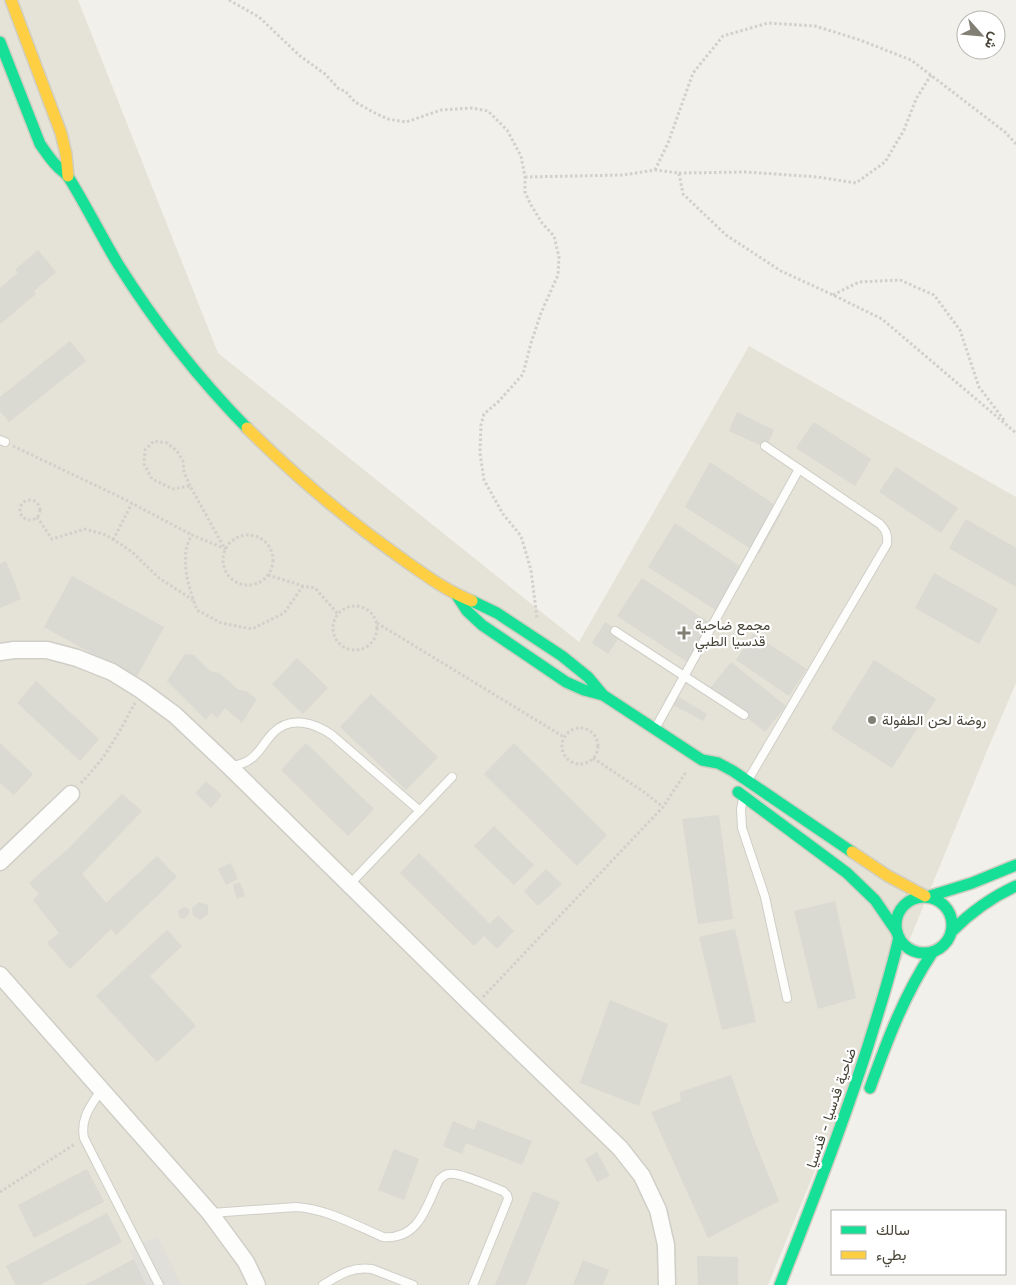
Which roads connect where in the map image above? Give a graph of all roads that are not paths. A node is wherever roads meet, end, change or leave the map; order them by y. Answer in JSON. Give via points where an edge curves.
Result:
{"nodes":[{"id":1,"x":9,"y":0,"type":"edge"},
{"id":2,"x":0,"y":4,"type":"edge"},
{"id":3,"x":24,"y":33,"type":"junction"},
{"id":4,"x":1,"y":43,"type":"edge"},
{"id":5,"x":68,"y":176,"type":"junction"},
{"id":6,"x":765,"y":446,"type":"dead end"},
{"id":7,"x":799,"y":469,"type":"junction"},
{"id":8,"x":456,"y":594,"type":"junction"},
{"id":9,"x":615,"y":631,"type":"dead end"},
{"id":10,"x":0,"y":652,"type":"edge"},
{"id":11,"x":684,"y":676,"type":"junction"},
{"id":12,"x":603,"y":695,"type":"junction"},
{"id":13,"x":744,"y":715,"type":"dead end"},
{"id":14,"x":655,"y":729,"type":"junction"},
{"id":15,"x":699,"y":758,"type":"junction"},
{"id":16,"x":230,"y":767,"type":"junction"},
{"id":17,"x":712,"y":772,"type":"dead end"},
{"id":18,"x":452,"y":777,"type":"dead end"},
{"id":19,"x":748,"y":781,"type":"junction"},
{"id":20,"x":730,"y":786,"type":"dead end"},
{"id":21,"x":76,"y":788,"type":"road end"},
{"id":22,"x":743,"y":796,"type":"junction"},
{"id":23,"x":420,"y":811,"type":"junction"},
{"id":24,"x":0,"y":862,"type":"edge"},
{"id":25,"x":1016,"y":865,"type":"edge"},
{"id":26,"x":350,"y":884,"type":"junction"},
{"id":27,"x":1016,"y":886,"type":"edge"},
{"id":28,"x":926,"y":897,"type":"junction"},
{"id":29,"x":952,"y":931,"type":"junction"},
{"id":30,"x":898,"y":935,"type":"junction"},
{"id":31,"x":932,"y":952,"type":"junction"},
{"id":32,"x":0,"y":975,"type":"edge"},
{"id":33,"x":787,"y":998,"type":"dead end"},
{"id":34,"x":101,"y":1090,"type":"junction"},
{"id":35,"x":865,"y":1101,"type":"dead end"},
{"id":36,"x":210,"y":1213,"type":"junction"},
{"id":37,"x":159,"y":1285,"type":"edge"},
{"id":38,"x":257,"y":1285,"type":"edge"},
{"id":39,"x":323,"y":1285,"type":"edge"},
{"id":40,"x":413,"y":1285,"type":"edge"},
{"id":41,"x":473,"y":1285,"type":"edge"},
{"id":42,"x":667,"y":1285,"type":"edge"},
{"id":43,"x":780,"y":1285,"type":"edge"}],
"edges":[{"from":1,"to":2,"type":"street"},
{"from":1,"to":3,"type":"main road"},
{"from":3,"to":4,"type":"main road","via":[[10,33]]},
{"from":3,"to":5,"type":"main road","via":[[64,141]]},
{"from":4,"to":5,"type":"main road","via":[[40,144],[52,162]]},
{"from":5,"to":8,"type":"main road","via":[[103,240],[154,316],[242,422],[274,455],[343,515]]},
{"from":6,"to":7,"type":"lane"},
{"from":7,"to":11,"type":"lane"},
{"from":7,"to":19,"type":"lane","via":[[880,524],[888,536],[888,544]]},
{"from":8,"to":12,"type":"main road","via":[[496,612],[540,641],[584,672]]},
{"from":8,"to":12,"type":"main road","via":[[482,625],[566,682]]},
{"from":9,"to":11,"type":"lane"},
{"from":10,"to":16,"type":"street","via":[[48,650],[112,672],[175,715]]},
{"from":11,"to":13,"type":"lane"},
{"from":11,"to":14,"type":"lane"},
{"from":12,"to":14,"type":"main road"},
{"from":14,"to":15,"type":"main road"},
{"from":15,"to":17,"type":"main road"},
{"from":15,"to":19,"type":"main road","via":[[726,767]]},
{"from":16,"to":23,"type":"lane","via":[[250,760],[275,730],[298,722],[310,723],[332,735]]},
{"from":16,"to":26,"type":"street"},
{"from":18,"to":23,"type":"lane"},
{"from":19,"to":28,"type":"main road","via":[[888,876]]},
{"from":20,"to":22,"type":"main road"},
{"from":21,"to":24,"type":"street"},
{"from":22,"to":30,"type":"main road","via":[[862,886]]},
{"from":22,"to":33,"type":"lane","via":[[742,828],[765,897]]},
{"from":23,"to":26,"type":"lane"},
{"from":25,"to":28,"type":"main road","via":[[971,884]]},
{"from":26,"to":42,"type":"street","via":[[620,1148],[642,1176],[658,1210],[666,1245]]},
{"from":27,"to":29,"type":"main road","via":[[984,902]]},
{"from":28,"to":29,"type":"main road","via":[[938,900],[947,908],[952,919]]},
{"from":28,"to":30,"type":"main road","via":[[910,901],[899,912],[896,922]]},
{"from":29,"to":31,"type":"main road","via":[[941,948]]},
{"from":30,"to":31,"type":"main road","via":[[912,951]]},
{"from":30,"to":43,"type":"main road","name":"ضاحية قدسيا - قدسيا","via":[[891,972],[858,1077],[823,1178]]},
{"from":31,"to":35,"type":"main road","via":[[899,1009]]},
{"from":32,"to":34,"type":"street"},
{"from":34,"to":36,"type":"street"},
{"from":34,"to":37,"type":"lane","via":[[84,1120],[84,1138]]},
{"from":36,"to":38,"type":"street","via":[[246,1262]]},
{"from":36,"to":41,"type":"lane","via":[[304,1208],[327,1213],[391,1238],[414,1228],[442,1176],[456,1174],[503,1191],[508,1199]]},
{"from":39,"to":40,"type":"lane","via":[[358,1268],[372,1269]]}]}
